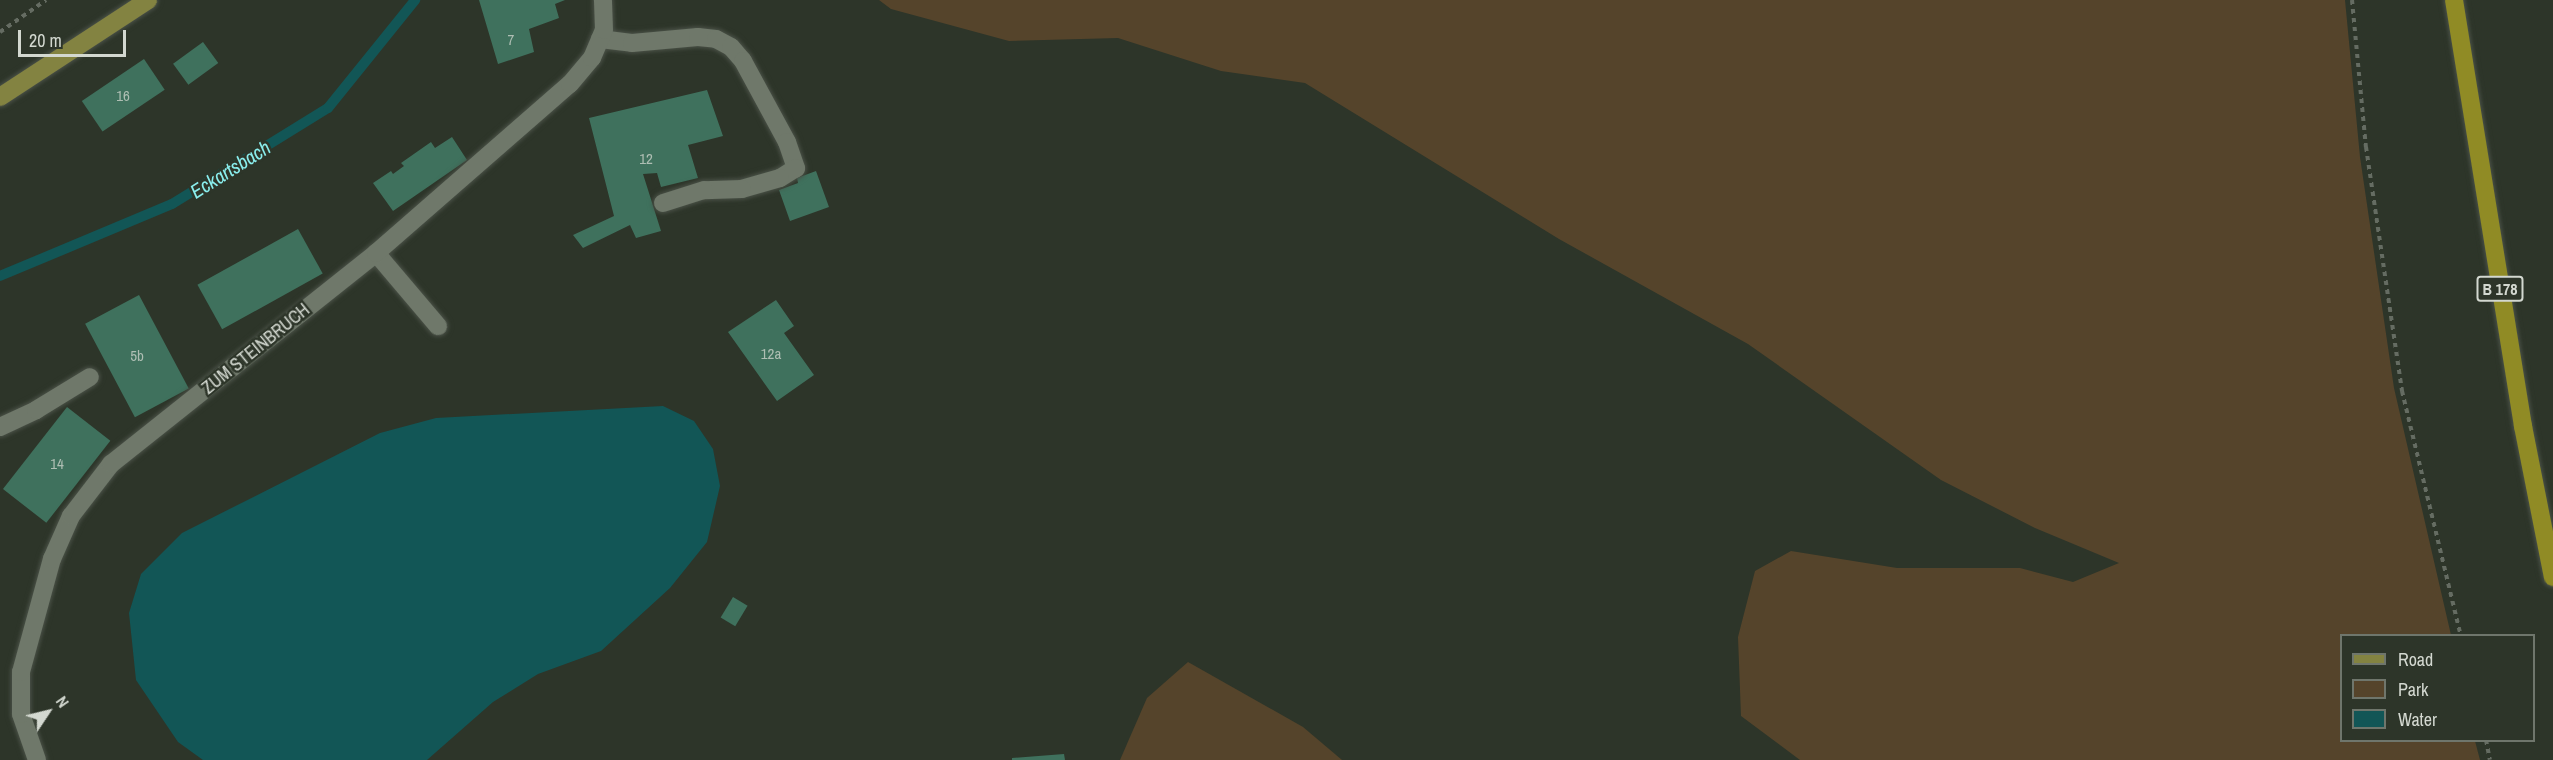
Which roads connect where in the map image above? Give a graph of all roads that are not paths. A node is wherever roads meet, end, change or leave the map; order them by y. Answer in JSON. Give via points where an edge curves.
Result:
{"nodes":[{"id":1,"x":148,"y":0,"type":"edge"},
{"id":2,"x":603,"y":0,"type":"edge"},
{"id":3,"x":2454,"y":0,"type":"edge"},
{"id":4,"x":600,"y":39,"type":"junction"},
{"id":5,"x":0,"y":97,"type":"edge"},
{"id":6,"x":663,"y":203,"type":"dead end"},
{"id":7,"x":376,"y":253,"type":"junction"},
{"id":8,"x":438,"y":326,"type":"dead end"},
{"id":9,"x":90,"y":378,"type":"dead end"},
{"id":10,"x":0,"y":427,"type":"edge"},
{"id":11,"x":2553,"y":578,"type":"edge"},
{"id":12,"x":38,"y":760,"type":"edge"}],
"edges":[{"from":1,"to":5,"type":"main road"},
{"from":2,"to":4,"type":"street","name":"ZUM STEINBRUCH","via":[[604,30]]},
{"from":3,"to":11,"type":"highway","number":"B 178","via":[[2523,426]]},
{"from":4,"to":6,"type":"street","via":[[632,43],[698,37],[716,39],[731,47],[743,61],[787,142],[796,168],[780,178],[742,189],[704,190]]},
{"from":4,"to":7,"type":"street","name":"ZUM STEINBRUCH","via":[[592,58],[570,84]]},
{"from":7,"to":8,"type":"street"},
{"from":7,"to":12,"type":"street","name":"ZUM STEINBRUCH","via":[[111,465],[71,516],[52,560],[21,672],[21,714]]},
{"from":9,"to":10,"type":"street"}]}
